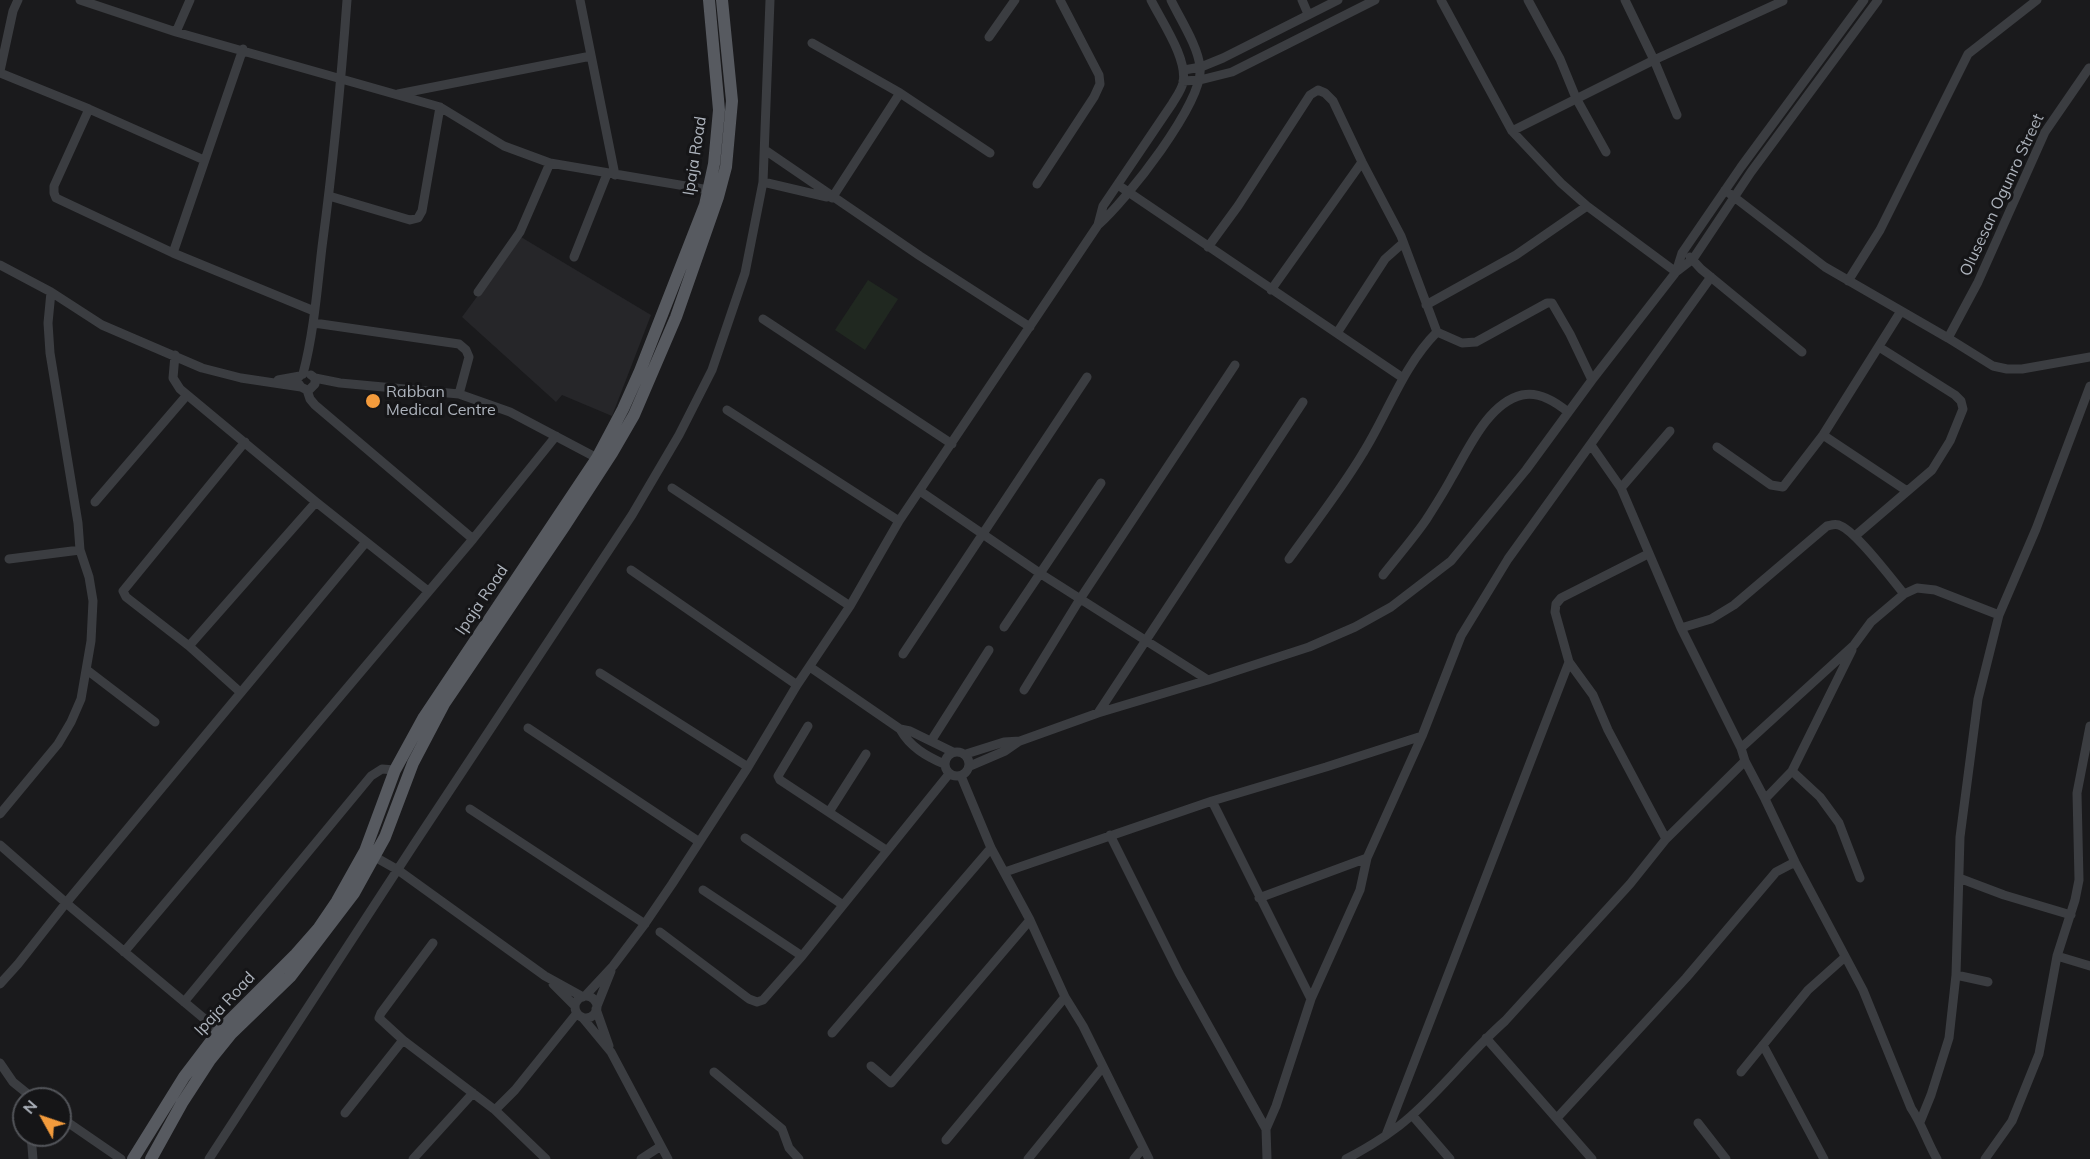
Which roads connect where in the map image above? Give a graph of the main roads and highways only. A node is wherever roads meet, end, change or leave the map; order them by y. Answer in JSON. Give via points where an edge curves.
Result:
{"nodes":[{"id":1,"x":709,"y":0,"type":"edge"},
{"id":2,"x":722,"y":0,"type":"edge"},
{"id":3,"x":646,"y":374,"type":"junction"},
{"id":4,"x":133,"y":1159,"type":"edge"},
{"id":5,"x":150,"y":1159,"type":"edge"}],
"edges":[{"from":1,"to":3,"type":"main road","name":"Ipaja Road","via":[[719,110],[714,164],[705,205]]},
{"from":2,"to":3,"type":"main road","name":"Ipaja Road","via":[[732,101],[726,167],[676,317]]},
{"from":3,"to":4,"type":"main road","name":"Ipaja Road","via":[[597,458],[424,717],[395,770],[365,851],[337,901],[296,954],[219,1031],[184,1077]]},
{"from":3,"to":5,"type":"main road","name":"Ipaja Road","via":[[634,415],[612,453],[444,704],[413,763],[385,837],[354,893],[290,977],[210,1060]]}]}
